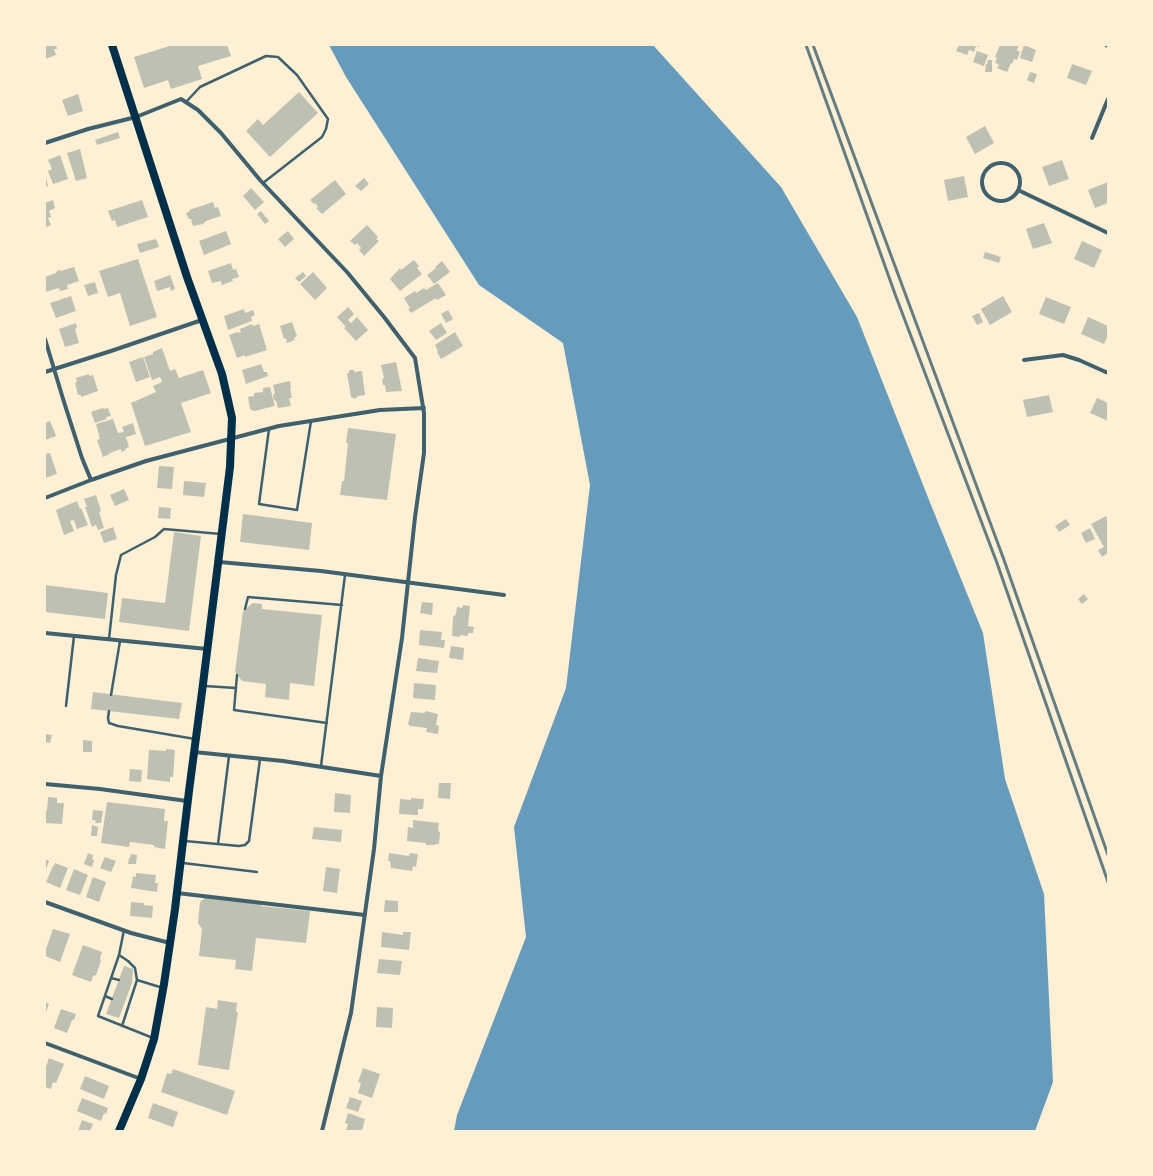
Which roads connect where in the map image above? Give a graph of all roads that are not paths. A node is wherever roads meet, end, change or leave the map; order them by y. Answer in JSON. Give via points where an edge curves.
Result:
{"nodes":[{"id":1,"x":112,"y":45,"type":"edge"},
{"id":2,"x":1108,"y":98,"type":"edge"},
{"id":3,"x":186,"y":102,"type":"junction"},
{"id":4,"x":136,"y":117,"type":"junction"},
{"id":5,"x":1092,"y":138,"type":"dead end"},
{"id":6,"x":45,"y":143,"type":"edge"},
{"id":7,"x":263,"y":183,"type":"junction"},
{"id":8,"x":1018,"y":190,"type":"junction"},
{"id":9,"x":1108,"y":233,"type":"edge"},
{"id":10,"x":202,"y":320,"type":"junction"},
{"id":11,"x":45,"y":339,"type":"edge"},
{"id":12,"x":1024,"y":360,"type":"dead end"},
{"id":13,"x":53,"y":369,"type":"junction"},
{"id":14,"x":45,"y":372,"type":"edge"},
{"id":15,"x":1108,"y":373,"type":"edge"},
{"id":16,"x":424,"y":408,"type":"junction"},
{"id":17,"x":311,"y":421,"type":"junction"},
{"id":18,"x":269,"y":428,"type":"junction"},
{"id":19,"x":231,"y":438,"type":"junction"},
{"id":20,"x":91,"y":480,"type":"junction"},
{"id":21,"x":45,"y":498,"type":"edge"},
{"id":22,"x":222,"y":534,"type":"junction"},
{"id":23,"x":218,"y":562,"type":"junction"},
{"id":24,"x":346,"y":575,"type":"junction"},
{"id":25,"x":408,"y":583,"type":"junction"},
{"id":26,"x":504,"y":595,"type":"dead end"},
{"id":27,"x":342,"y":605,"type":"junction"},
{"id":28,"x":246,"y":609,"type":"dead end"},
{"id":29,"x":45,"y":633,"type":"edge"},
{"id":30,"x":74,"y":636,"type":"junction"},
{"id":31,"x":109,"y":639,"type":"junction"},
{"id":32,"x":120,"y":640,"type":"junction"},
{"id":33,"x":207,"y":649,"type":"junction"},
{"id":34,"x":237,"y":674,"type":"dead end"},
{"id":35,"x":203,"y":686,"type":"junction"},
{"id":36,"x":236,"y":688,"type":"junction"},
{"id":37,"x":111,"y":694,"type":"dead end"},
{"id":38,"x":66,"y":706,"type":"dead end"},
{"id":39,"x":109,"y":711,"type":"dead end"},
{"id":40,"x":327,"y":723,"type":"junction"},
{"id":41,"x":196,"y":740,"type":"junction"},
{"id":42,"x":194,"y":752,"type":"junction"},
{"id":43,"x":229,"y":756,"type":"junction"},
{"id":44,"x":260,"y":759,"type":"junction"},
{"id":45,"x":321,"y":766,"type":"junction"},
{"id":46,"x":381,"y":776,"type":"junction"},
{"id":47,"x":45,"y":784,"type":"edge"},
{"id":48,"x":187,"y":801,"type":"junction"},
{"id":49,"x":183,"y":840,"type":"junction"},
{"id":50,"x":218,"y":844,"type":"junction"},
{"id":51,"x":180,"y":862,"type":"junction"},
{"id":52,"x":257,"y":872,"type":"dead end"},
{"id":53,"x":177,"y":893,"type":"junction"},
{"id":54,"x":45,"y":902,"type":"edge"},
{"id":55,"x":365,"y":915,"type":"junction"},
{"id":56,"x":124,"y":930,"type":"junction"},
{"id":57,"x":170,"y":943,"type":"junction"},
{"id":58,"x":119,"y":955,"type":"junction"},
{"id":59,"x":111,"y":978,"type":"junction"},
{"id":60,"x":118,"y":980,"type":"dead end"},
{"id":61,"x":137,"y":980,"type":"junction"},
{"id":62,"x":131,"y":986,"type":"dead end"},
{"id":63,"x":135,"y":987,"type":"junction"},
{"id":64,"x":163,"y":989,"type":"junction"},
{"id":65,"x":105,"y":996,"type":"junction"},
{"id":66,"x":112,"y":999,"type":"dead end"},
{"id":67,"x":124,"y":1004,"type":"dead end"},
{"id":68,"x":129,"y":1006,"type":"junction"},
{"id":69,"x":122,"y":1026,"type":"junction"},
{"id":70,"x":154,"y":1038,"type":"junction"},
{"id":71,"x":45,"y":1043,"type":"edge"},
{"id":72,"x":141,"y":1079,"type":"junction"},
{"id":73,"x":119,"y":1131,"type":"edge"},
{"id":74,"x":322,"y":1131,"type":"edge"}],
"edges":[{"from":1,"to":4,"type":"main road"},
{"from":2,"to":5,"type":"street"},
{"from":3,"to":4,"type":"street","via":[[181,99]]},
{"from":3,"to":7,"type":"street","via":[[221,133]]},
{"from":3,"to":7,"type":"lane","via":[[200,86],[266,56],[278,57],[297,75],[328,119],[326,129],[322,137]]},
{"from":4,"to":6,"type":"street"},
{"from":4,"to":10,"type":"main road"},
{"from":7,"to":16,"type":"street","via":[[347,272],[415,358]]},
{"from":8,"to":8,"type":"street","via":[[1020,179],[1010,165],[999,162],[982,176],[982,187],[994,199],[1005,200]]},
{"from":8,"to":9,"type":"street"},
{"from":10,"to":13,"type":"street"},
{"from":10,"to":19,"type":"main road","via":[[222,374],[232,418]]},
{"from":11,"to":13,"type":"street"},
{"from":12,"to":15,"type":"street","via":[[1063,355]]},
{"from":13,"to":14,"type":"street"},
{"from":13,"to":20,"type":"street"},
{"from":16,"to":17,"type":"street","via":[[380,410]]},
{"from":16,"to":25,"type":"street","via":[[424,453],[414,517]]},
{"from":17,"to":18,"type":"street"},
{"from":17,"to":18,"type":"lane","via":[[297,510],[259,504]]},
{"from":18,"to":19,"type":"street"},
{"from":19,"to":20,"type":"street"},
{"from":19,"to":22,"type":"main road"},
{"from":20,"to":21,"type":"street"},
{"from":22,"to":23,"type":"main road"},
{"from":22,"to":31,"type":"lane","via":[[164,529],[155,537],[121,555],[116,575]]},
{"from":23,"to":24,"type":"street"},
{"from":23,"to":33,"type":"main road"},
{"from":24,"to":25,"type":"street"},
{"from":24,"to":27,"type":"lane"},
{"from":25,"to":26,"type":"street"},
{"from":25,"to":46,"type":"street"},
{"from":27,"to":28,"type":"lane","via":[[248,597]]},
{"from":27,"to":40,"type":"lane"},
{"from":29,"to":30,"type":"street"},
{"from":30,"to":31,"type":"street"},
{"from":30,"to":38,"type":"lane"},
{"from":31,"to":32,"type":"street"},
{"from":32,"to":33,"type":"street"},
{"from":32,"to":37,"type":"lane"},
{"from":33,"to":35,"type":"main road"},
{"from":34,"to":36,"type":"lane"},
{"from":35,"to":36,"type":"lane"},
{"from":35,"to":41,"type":"main road"},
{"from":36,"to":40,"type":"lane","via":[[234,710]]},
{"from":39,"to":41,"type":"lane","via":[[109,723]]},
{"from":40,"to":45,"type":"lane"},
{"from":41,"to":42,"type":"main road"},
{"from":42,"to":43,"type":"street"},
{"from":42,"to":48,"type":"main road"},
{"from":43,"to":44,"type":"street"},
{"from":43,"to":50,"type":"lane"},
{"from":44,"to":45,"type":"street"},
{"from":44,"to":50,"type":"lane","via":[[249,841],[246,845],[239,846]]},
{"from":45,"to":46,"type":"street"},
{"from":46,"to":55,"type":"street"},
{"from":47,"to":48,"type":"street"},
{"from":48,"to":49,"type":"main road"},
{"from":49,"to":50,"type":"lane"},
{"from":49,"to":51,"type":"main road"},
{"from":51,"to":52,"type":"lane"},
{"from":51,"to":53,"type":"main road"},
{"from":53,"to":55,"type":"street"},
{"from":53,"to":57,"type":"main road"},
{"from":54,"to":56,"type":"street"},
{"from":55,"to":74,"type":"street","via":[[352,1013]]},
{"from":56,"to":57,"type":"street"},
{"from":56,"to":58,"type":"lane"},
{"from":57,"to":64,"type":"main road"},
{"from":58,"to":59,"type":"lane"},
{"from":58,"to":61,"type":"lane","via":[[136,968]]},
{"from":59,"to":60,"type":"lane"},
{"from":59,"to":65,"type":"lane"},
{"from":61,"to":63,"type":"lane"},
{"from":61,"to":64,"type":"lane"},
{"from":62,"to":63,"type":"lane"},
{"from":63,"to":68,"type":"lane"},
{"from":64,"to":70,"type":"main road"},
{"from":65,"to":66,"type":"lane"},
{"from":65,"to":69,"type":"lane","via":[[98,1016]]},
{"from":67,"to":68,"type":"lane"},
{"from":68,"to":69,"type":"lane"},
{"from":69,"to":70,"type":"lane"},
{"from":70,"to":72,"type":"main road"},
{"from":71,"to":72,"type":"street"},
{"from":72,"to":73,"type":"main road"}]}
